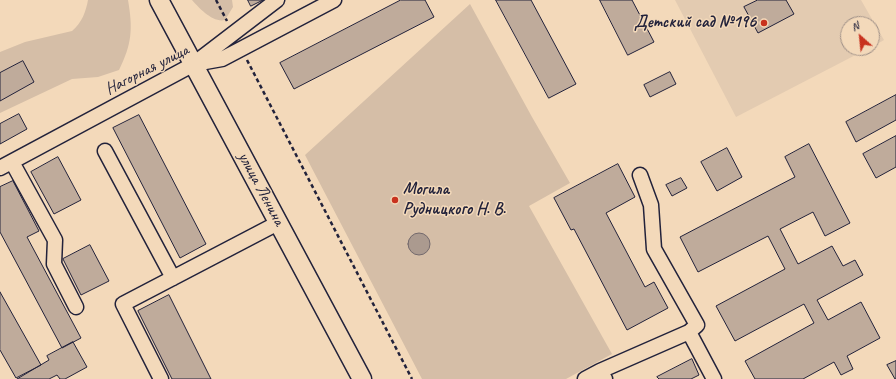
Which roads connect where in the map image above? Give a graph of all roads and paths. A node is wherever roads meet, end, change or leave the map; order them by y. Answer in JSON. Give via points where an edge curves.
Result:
{"nodes":[{"id":1,"x":159,"y":0,"type":"edge"},
{"id":2,"x":277,"y":0,"type":"edge"},
{"id":3,"x":334,"y":0,"type":"edge"},
{"id":4,"x":242,"y":49,"type":"junction"},
{"id":5,"x":194,"y":64,"type":"junction"},
{"id":6,"x":105,"y":151,"type":"dead end"},
{"id":7,"x":6,"y":165,"type":"edge"},
{"id":8,"x":640,"y":175,"type":"dead end"},
{"id":9,"x":278,"y":223,"type":"junction"},
{"id":10,"x":173,"y":278,"type":"junction"},
{"id":11,"x":76,"y":307,"type":"dead end"},
{"id":12,"x":688,"y":332,"type":"junction"},
{"id":13,"x":603,"y":375,"type":"edge"},
{"id":14,"x":360,"y":378,"type":"edge"},
{"id":15,"x":162,"y":379,"type":"edge"},
{"id":16,"x":412,"y":379,"type":"edge"},
{"id":17,"x":585,"y":379,"type":"edge"},
{"id":18,"x":714,"y":379,"type":"edge"}],
"edges":[{"from":1,"to":5,"type":"main road","name":"улица Ленина"},
{"from":2,"to":5,"type":"street"},
{"from":3,"to":4,"type":"street","name":"Нагорная улица"},
{"from":4,"to":5,"type":"street","name":"Нагорная улица","via":[[222,59]]},
{"from":4,"to":16,"type":"path"},
{"from":5,"to":7,"type":"street","name":"Нагорная улица"},
{"from":5,"to":9,"type":"main road","name":"улица Ленина"},
{"from":6,"to":10,"type":"street"},
{"from":7,"to":11,"type":"street","via":[[55,240],[54,264]]},
{"from":8,"to":12,"type":"street","via":[[651,205],[654,249],[697,325]]},
{"from":9,"to":10,"type":"street"},
{"from":9,"to":14,"type":"main road","name":"улица Ленина"},
{"from":10,"to":15,"type":"street","via":[[123,304]]},
{"from":12,"to":13,"type":"street"},
{"from":12,"to":18,"type":"street"},
{"from":13,"to":17,"type":"street"}]}
